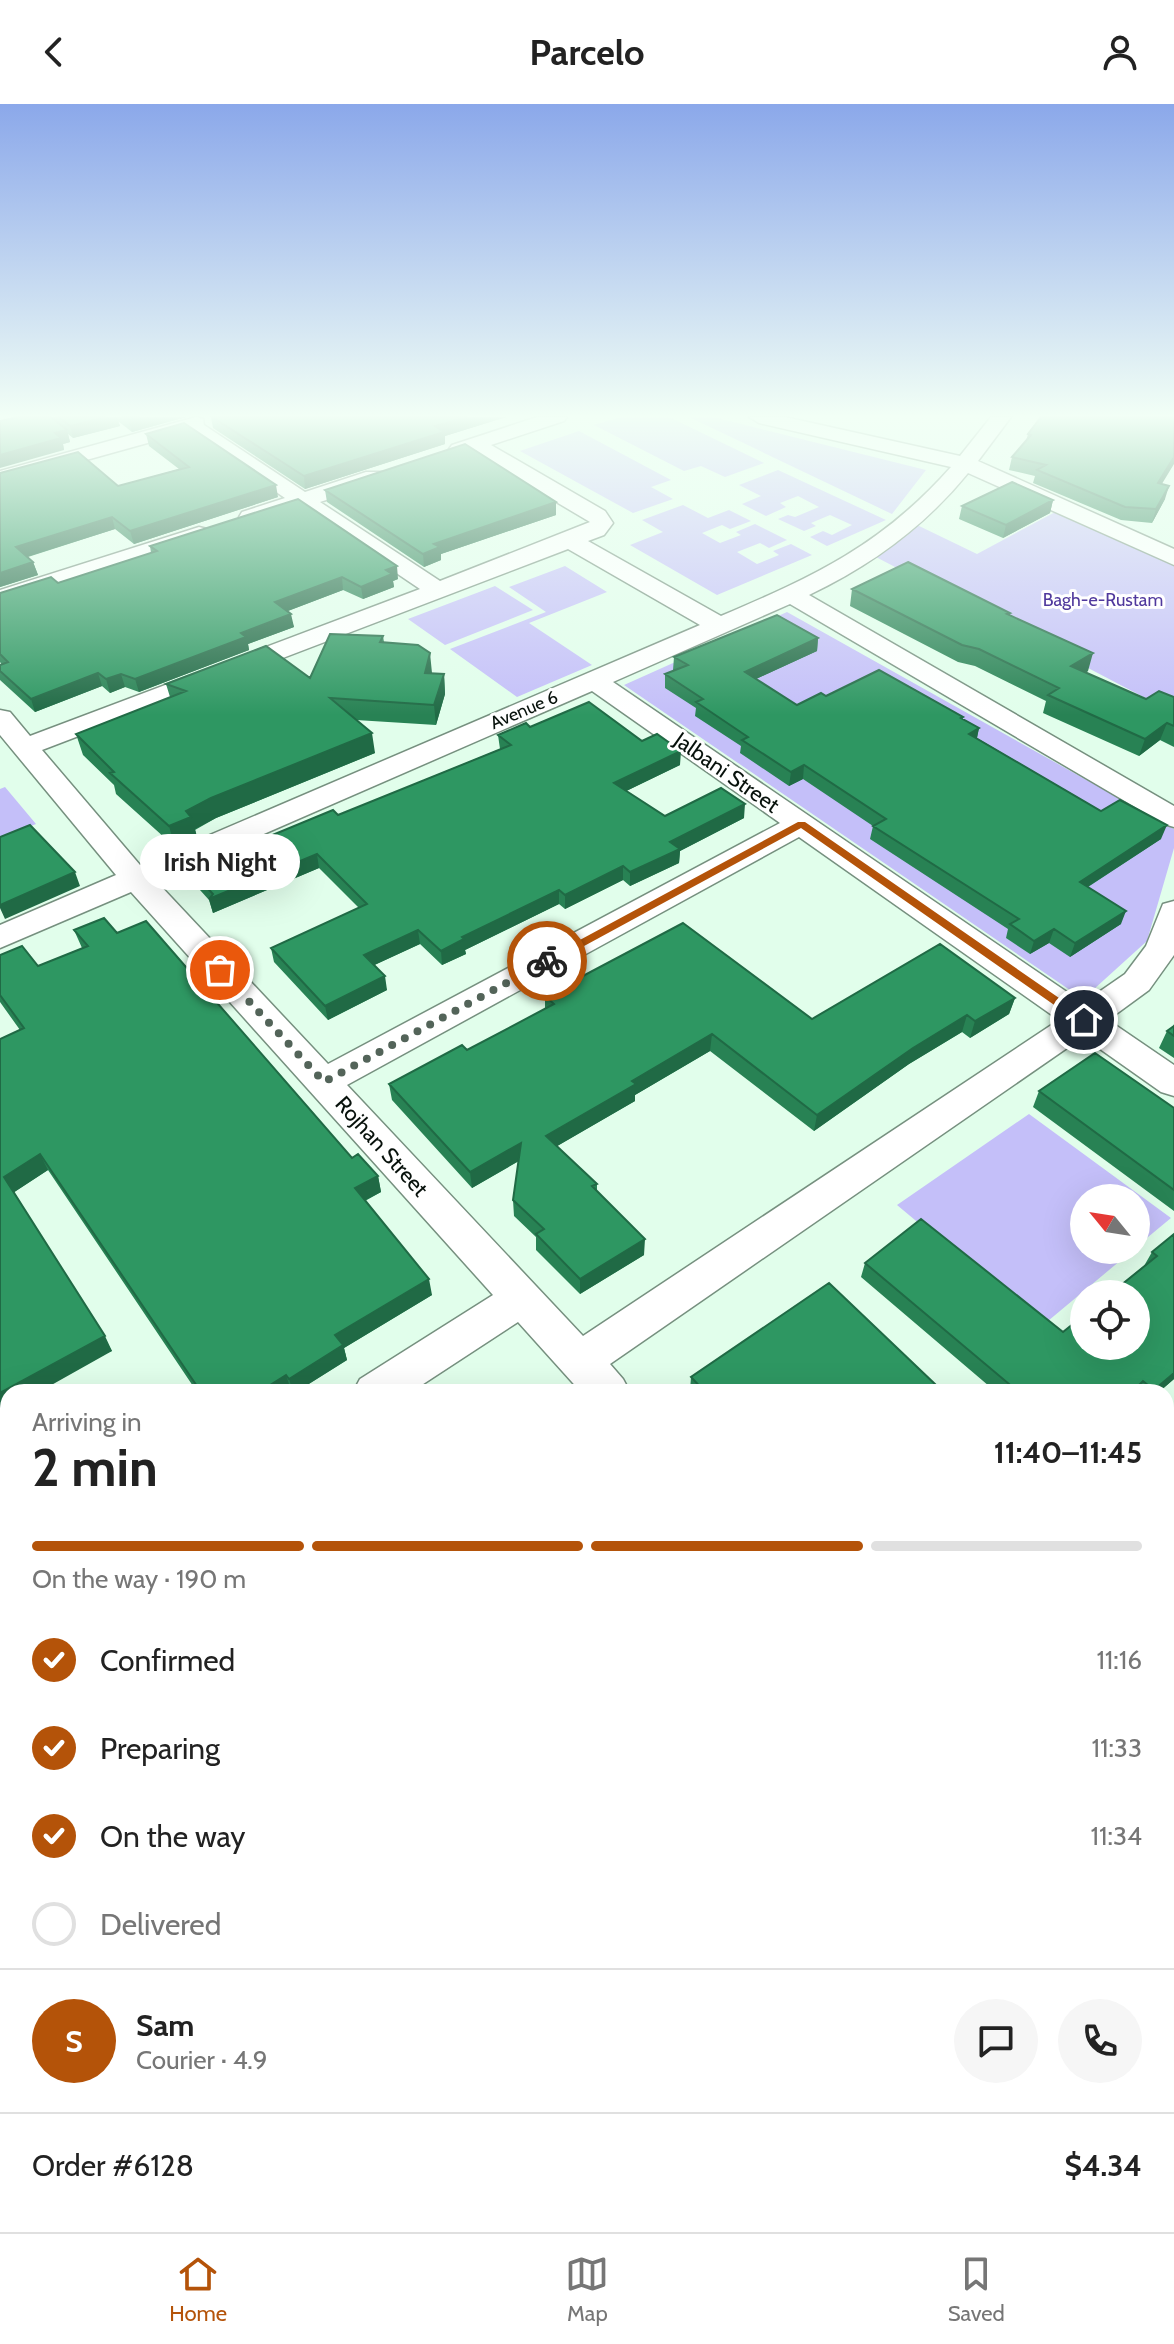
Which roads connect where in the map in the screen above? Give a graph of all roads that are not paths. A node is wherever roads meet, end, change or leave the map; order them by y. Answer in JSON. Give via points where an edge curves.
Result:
{"nodes":[{"id":1,"x":253,"y":516,"type":"edge"},
{"id":2,"x":324,"y":516,"type":"edge"},
{"id":3,"x":597,"y":516,"type":"edge"},
{"id":4,"x":914,"y":516,"type":"edge"},
{"id":5,"x":1084,"y":516,"type":"edge"},
{"id":6,"x":570,"y":540,"type":"junction"},
{"id":7,"x":1173,"y":556,"type":"edge"},
{"id":8,"x":438,"y":590,"type":"junction"},
{"id":9,"x":791,"y":595,"type":"junction"},
{"id":10,"x":0,"y":598,"type":"edge"},
{"id":11,"x":720,"y":626,"type":"junction"},
{"id":12,"x":595,"y":681,"type":"junction"},
{"id":13,"x":0,"y":718,"type":"edge"},
{"id":14,"x":26,"y":747,"type":"junction"},
{"id":15,"x":1174,"y":818,"type":"edge"},
{"id":16,"x":801,"y":824,"type":"junction"},
{"id":17,"x":135,"y":878,"type":"junction"},
{"id":18,"x":1174,"y":911,"type":"edge"},
{"id":19,"x":0,"y":937,"type":"edge"},
{"id":20,"x":1084,"y":1020,"type":"junction"},
{"id":21,"x":324,"y":1082,"type":"junction"},
{"id":22,"x":1174,"y":1083,"type":"edge"},
{"id":23,"x":521,"y":1299,"type":"junction"},
{"id":24,"x":579,"y":1362,"type":"junction"},
{"id":25,"x":388,"y":1384,"type":"edge"},
{"id":26,"x":600,"y":1384,"type":"edge"}],
"edges":[{"from":1,"to":10,"type":"street"},
{"from":2,"to":8,"type":"street"},
{"from":3,"to":6,"type":"street","via":[[602,523],[596,530]]},
{"from":4,"to":9,"type":"street","name":"Avenue 6","via":[[867,555]]},
{"from":5,"to":7,"type":"street"},
{"from":6,"to":8,"type":"street"},
{"from":6,"to":11,"type":"street"},
{"from":8,"to":14,"type":"street"},
{"from":9,"to":11,"type":"street","name":"Avenue 6"},
{"from":9,"to":15,"type":"street"},
{"from":11,"to":12,"type":"street","name":"Avenue 6"},
{"from":12,"to":16,"type":"street","name":"Jalbani Street"},
{"from":12,"to":17,"type":"street","name":"Avenue 6"},
{"from":13,"to":14,"type":"street","name":"Rojhan Street"},
{"from":14,"to":17,"type":"street","name":"Rojhan Street"},
{"from":16,"to":20,"type":"street","name":"Jalbani Street"},
{"from":16,"to":21,"type":"street"},
{"from":17,"to":19,"type":"street","name":"Avenue 6"},
{"from":17,"to":21,"type":"street","name":"Rojhan Street"},
{"from":18,"to":20,"type":"street","via":[[1162,948],[1137,982]]},
{"from":20,"to":22,"type":"street","name":"Jalbani Street"},
{"from":20,"to":24,"type":"street"},
{"from":21,"to":23,"type":"street","name":"Rojhan Street"},
{"from":23,"to":24,"type":"street","name":"Rojhan Street"},
{"from":23,"to":25,"type":"street"},
{"from":24,"to":26,"type":"street","name":"Rojhan Street"}]}
